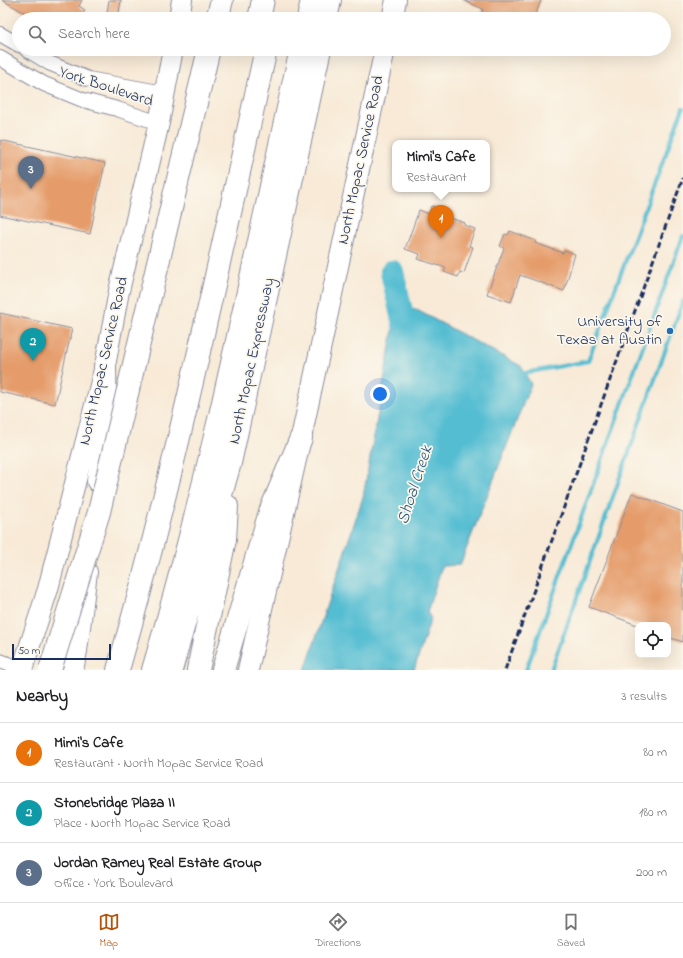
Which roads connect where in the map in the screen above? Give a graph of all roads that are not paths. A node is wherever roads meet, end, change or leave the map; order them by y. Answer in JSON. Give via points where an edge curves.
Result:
{"nodes":[{"id":1,"x":182,"y":0,"type":"edge"},
{"id":2,"x":211,"y":0,"type":"edge"},
{"id":3,"x":222,"y":0,"type":"edge"},
{"id":4,"x":263,"y":0,"type":"edge"},
{"id":5,"x":277,"y":0,"type":"edge"},
{"id":6,"x":312,"y":0,"type":"edge"},
{"id":7,"x":330,"y":0,"type":"edge"},
{"id":8,"x":396,"y":0,"type":"edge"},
{"id":9,"x":180,"y":12,"type":"edge"},
{"id":10,"x":209,"y":12,"type":"edge"},
{"id":11,"x":219,"y":12,"type":"edge"},
{"id":12,"x":260,"y":12,"type":"edge"},
{"id":13,"x":274,"y":12,"type":"edge"},
{"id":14,"x":309,"y":12,"type":"edge"},
{"id":15,"x":327,"y":12,"type":"edge"},
{"id":16,"x":393,"y":12,"type":"edge"},
{"id":17,"x":0,"y":34,"type":"edge"},
{"id":18,"x":12,"y":41,"type":"edge"},
{"id":19,"x":38,"y":56,"type":"edge"},
{"id":20,"x":172,"y":56,"type":"edge"},
{"id":21,"x":203,"y":56,"type":"edge"},
{"id":22,"x":207,"y":56,"type":"edge"},
{"id":23,"x":250,"y":56,"type":"edge"},
{"id":24,"x":264,"y":56,"type":"edge"},
{"id":25,"x":299,"y":56,"type":"edge"},
{"id":26,"x":318,"y":56,"type":"edge"},
{"id":27,"x":384,"y":56,"type":"edge"},
{"id":28,"x":0,"y":58,"type":"edge"},
{"id":29,"x":198,"y":92,"type":"junction"},
{"id":30,"x":164,"y":93,"type":"junction"},
{"id":31,"x":159,"y":123,"type":"junction"},
{"id":32,"x":105,"y":366,"type":"junction"},
{"id":33,"x":301,"y":438,"type":"junction"},
{"id":34,"x":230,"y":463,"type":"junction"},
{"id":35,"x":0,"y":661,"type":"edge"},
{"id":36,"x":22,"y":670,"type":"edge"},
{"id":37,"x":50,"y":670,"type":"edge"},
{"id":38,"x":72,"y":670,"type":"edge"},
{"id":39,"x":104,"y":670,"type":"edge"},
{"id":40,"x":118,"y":670,"type":"edge"},
{"id":41,"x":153,"y":670,"type":"edge"},
{"id":42,"x":171,"y":670,"type":"edge"},
{"id":43,"x":198,"y":670,"type":"edge"},
{"id":44,"x":223,"y":670,"type":"edge"},
{"id":45,"x":248,"y":670,"type":"edge"}],
"edges":[{"from":1,"to":9,"type":"main road"},
{"from":2,"to":10,"type":"highway"},
{"from":3,"to":11,"type":"highway"},
{"from":4,"to":12,"type":"highway"},
{"from":5,"to":13,"type":"highway"},
{"from":6,"to":14,"type":"highway"},
{"from":7,"to":15,"type":"highway"},
{"from":8,"to":16,"type":"main road"},
{"from":17,"to":18,"type":"street"},
{"from":19,"to":30,"type":"street","name":"York Boulevard","via":[[88,79]]},
{"from":20,"to":30,"type":"main road","name":"North Mopac Service Road"},
{"from":21,"to":29,"type":"highway"},
{"from":22,"to":29,"type":"highway"},
{"from":23,"to":39,"type":"highway","via":[[153,489]]},
{"from":24,"to":40,"type":"highway","via":[[154,543]]},
{"from":25,"to":41,"type":"highway","via":[[212,446],[185,557]]},
{"from":26,"to":34,"type":"highway","name":"North Mopac Expressway"},
{"from":27,"to":33,"type":"main road","name":"North Mopac Service Road"},
{"from":28,"to":31,"type":"street","name":"York Boulevard","via":[[44,84],[83,100]]},
{"from":29,"to":37,"type":"highway","bridge":true,"via":[[99,512]]},
{"from":30,"to":31,"type":"main road","name":"North Mopac Service Road"},
{"from":31,"to":32,"type":"main road","name":"North Mopac Service Road","via":[[119,291]]},
{"from":32,"to":36,"type":"main road","name":"North Mopac Service Road","via":[[48,589]]},
{"from":32,"to":38,"type":"highway","via":[[106,425]]},
{"from":33,"to":44,"type":"highway","via":[[270,512]]},
{"from":33,"to":45,"type":"main road","name":"North Mopac Service Road"},
{"from":34,"to":42,"type":"highway","name":"North Mopac Expressway"},
{"from":34,"to":43,"type":"highway","via":[[225,539]]},
{"from":35,"to":36,"type":"street"}]}
